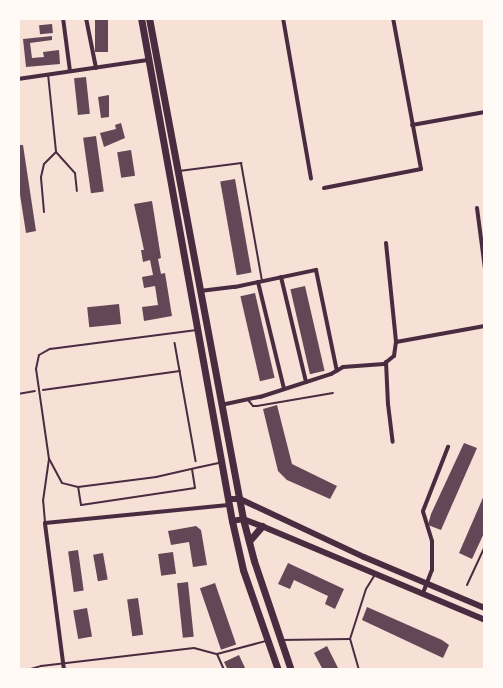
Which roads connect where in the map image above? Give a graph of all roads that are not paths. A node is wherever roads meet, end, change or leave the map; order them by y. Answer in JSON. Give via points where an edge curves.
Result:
{"nodes":[{"id":1,"x":63,"y":18,"type":"edge"},
{"id":2,"x":86,"y":18,"type":"edge"},
{"id":3,"x":141,"y":18,"type":"edge"},
{"id":4,"x":149,"y":18,"type":"edge"},
{"id":5,"x":283,"y":18,"type":"edge"},
{"id":6,"x":393,"y":18,"type":"edge"},
{"id":7,"x":149,"y":60,"type":"junction"},
{"id":8,"x":96,"y":68,"type":"junction"},
{"id":9,"x":70,"y":71,"type":"junction"},
{"id":10,"x":48,"y":75,"type":"junction"},
{"id":11,"x":18,"y":78,"type":"edge"},
{"id":12,"x":485,"y":112,"type":"edge"},
{"id":13,"x":412,"y":126,"type":"junction"},
{"id":14,"x":56,"y":152,"type":"junction"},
{"id":15,"x":177,"y":172,"type":"junction"},
{"id":16,"x":311,"y":179,"type":"dead end"},
{"id":17,"x":324,"y":188,"type":"dead end"},
{"id":18,"x":77,"y":191,"type":"dead end"},
{"id":19,"x":477,"y":208,"type":"dead end"},
{"id":20,"x":44,"y":212,"type":"dead end"},
{"id":21,"x":386,"y":243,"type":"dead end"},
{"id":22,"x":485,"y":270,"type":"edge"},
{"id":23,"x":281,"y":277,"type":"junction"},
{"id":24,"x":260,"y":282,"type":"junction"},
{"id":25,"x":198,"y":291,"type":"junction"},
{"id":26,"x":485,"y":326,"type":"edge"},
{"id":27,"x":199,"y":329,"type":"junction"},
{"id":28,"x":396,"y":342,"type":"junction"},
{"id":29,"x":386,"y":362,"type":"junction"},
{"id":30,"x":337,"y":371,"type":"junction"},
{"id":31,"x":306,"y":382,"type":"junction"},
{"id":32,"x":284,"y":389,"type":"junction"},
{"id":33,"x":333,"y":393,"type":"dead end"},
{"id":34,"x":248,"y":400,"type":"junction"},
{"id":35,"x":221,"y":405,"type":"junction"},
{"id":36,"x":393,"y":442,"type":"dead end"},
{"id":37,"x":448,"y":447,"type":"dead end"},
{"id":38,"x":48,"y":459,"type":"junction"},
{"id":39,"x":222,"y":462,"type":"junction"},
{"id":40,"x":192,"y":469,"type":"junction"},
{"id":41,"x":78,"y":487,"type":"junction"},
{"id":42,"x":240,"y":499,"type":"junction"},
{"id":43,"x":229,"y":502,"type":"junction"},
{"id":44,"x":243,"y":519,"type":"junction"},
{"id":45,"x":232,"y":521,"type":"junction"},
{"id":46,"x":45,"y":523,"type":"junction"},
{"id":47,"x":262,"y":526,"type":"junction"},
{"id":48,"x":249,"y":541,"type":"junction"},
{"id":49,"x":485,"y":546,"type":"edge"},
{"id":50,"x":375,"y":573,"type":"junction"},
{"id":51,"x":427,"y":583,"type":"junction"},
{"id":52,"x":467,"y":585,"type":"dead end"},
{"id":53,"x":423,"y":593,"type":"junction"},
{"id":54,"x":485,"y":608,"type":"edge"},
{"id":55,"x":485,"y":620,"type":"edge"},
{"id":56,"x":350,"y":639,"type":"junction"},
{"id":57,"x":266,"y":640,"type":"junction"},
{"id":58,"x":280,"y":640,"type":"junction"},
{"id":59,"x":217,"y":654,"type":"junction"},
{"id":60,"x":63,"y":663,"type":"junction"},
{"id":61,"x":27,"y":670,"type":"edge"},
{"id":62,"x":64,"y":670,"type":"edge"},
{"id":63,"x":224,"y":670,"type":"edge"},
{"id":64,"x":278,"y":670,"type":"edge"},
{"id":65,"x":291,"y":670,"type":"edge"},
{"id":66,"x":359,"y":670,"type":"edge"}],
"edges":[{"from":1,"to":9,"type":"street"},
{"from":2,"to":8,"type":"street"},
{"from":3,"to":7,"type":"main road"},
{"from":4,"to":15,"type":"main road"},
{"from":5,"to":16,"type":"street"},
{"from":6,"to":13,"type":"street"},
{"from":7,"to":8,"type":"street"},
{"from":7,"to":27,"type":"main road"},
{"from":8,"to":9,"type":"street"},
{"from":9,"to":10,"type":"street"},
{"from":10,"to":11,"type":"street"},
{"from":10,"to":14,"type":"lane"},
{"from":12,"to":13,"type":"street"},
{"from":13,"to":17,"type":"street","via":[[421,169]]},
{"from":14,"to":18,"type":"lane","via":[[75,173]]},
{"from":14,"to":20,"type":"lane","via":[[44,164],[40,177]]},
{"from":15,"to":24,"type":"lane","via":[[241,163]]},
{"from":15,"to":25,"type":"main road"},
{"from":19,"to":22,"type":"street"},
{"from":21,"to":28,"type":"street"},
{"from":23,"to":24,"type":"street"},
{"from":23,"to":30,"type":"street","via":[[316,270]]},
{"from":23,"to":31,"type":"street"},
{"from":24,"to":25,"type":"street"},
{"from":24,"to":32,"type":"street"},
{"from":25,"to":35,"type":"main road"},
{"from":26,"to":28,"type":"street"},
{"from":27,"to":38,"type":"lane","via":[[50,349],[39,355],[36,369]]},
{"from":27,"to":39,"type":"main road"},
{"from":28,"to":29,"type":"street","via":[[394,356]]},
{"from":29,"to":30,"type":"street"},
{"from":29,"to":36,"type":"street"},
{"from":30,"to":31,"type":"street"},
{"from":31,"to":32,"type":"street"},
{"from":32,"to":34,"type":"street"},
{"from":33,"to":34,"type":"lane","via":[[257,406]]},
{"from":34,"to":35,"type":"street"},
{"from":35,"to":42,"type":"main road"},
{"from":37,"to":51,"type":"street","via":[[423,511],[432,542],[432,570]]},
{"from":38,"to":41,"type":"lane","via":[[62,483]]},
{"from":38,"to":46,"type":"lane","via":[[43,501]]},
{"from":39,"to":40,"type":"lane"},
{"from":39,"to":43,"type":"main road"},
{"from":40,"to":41,"type":"lane"},
{"from":40,"to":41,"type":"lane","via":[[195,488],[81,505]]},
{"from":42,"to":43,"type":"main road"},
{"from":42,"to":44,"type":"main road"},
{"from":42,"to":51,"type":"main road"},
{"from":43,"to":45,"type":"main road"},
{"from":43,"to":46,"type":"street"},
{"from":44,"to":45,"type":"main road"},
{"from":44,"to":47,"type":"main road"},
{"from":44,"to":48,"type":"main road"},
{"from":45,"to":57,"type":"main road"},
{"from":46,"to":60,"type":"street"},
{"from":47,"to":48,"type":"main road"},
{"from":47,"to":50,"type":"main road"},
{"from":48,"to":58,"type":"main road"},
{"from":49,"to":52,"type":"lane"},
{"from":50,"to":53,"type":"main road"},
{"from":50,"to":56,"type":"lane"},
{"from":51,"to":53,"type":"street"},
{"from":51,"to":54,"type":"main road"},
{"from":53,"to":55,"type":"main road"},
{"from":56,"to":58,"type":"lane"},
{"from":56,"to":66,"type":"lane"},
{"from":57,"to":59,"type":"lane"},
{"from":57,"to":64,"type":"main road"},
{"from":58,"to":65,"type":"main road"},
{"from":59,"to":60,"type":"lane","via":[[194,648]]},
{"from":59,"to":63,"type":"lane"},
{"from":60,"to":61,"type":"lane"},
{"from":60,"to":62,"type":"street"}]}
